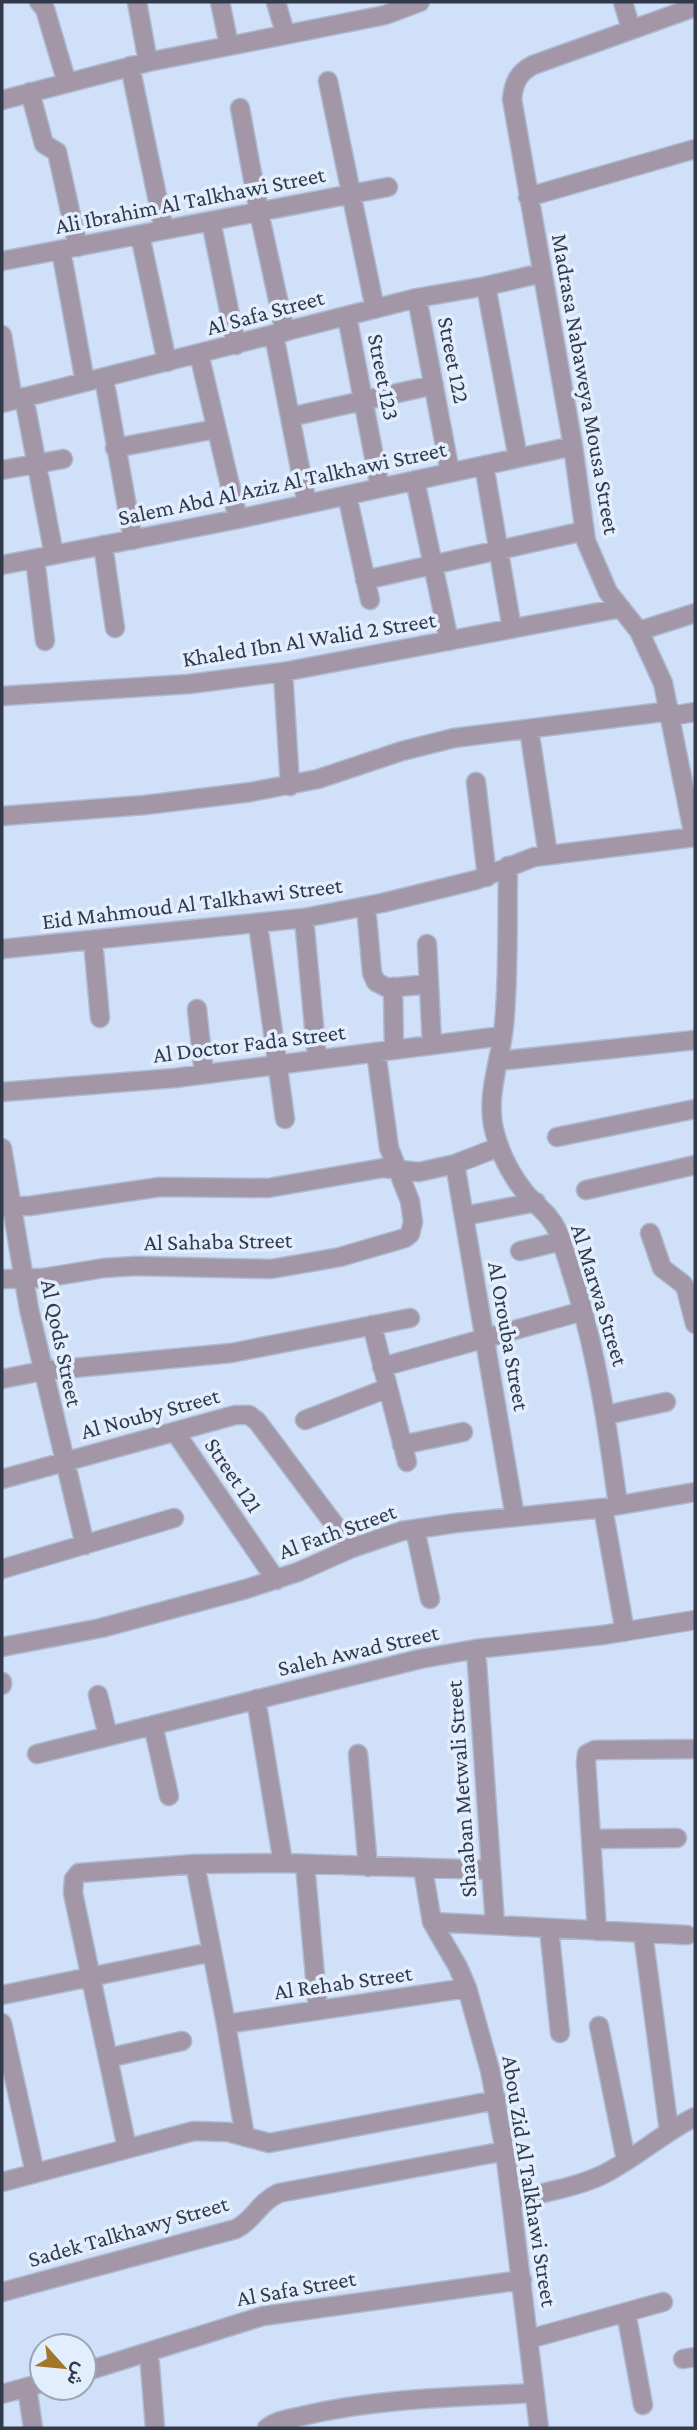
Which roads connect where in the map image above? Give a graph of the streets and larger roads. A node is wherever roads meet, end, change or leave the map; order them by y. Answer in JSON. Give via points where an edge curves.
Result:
{"nodes":[{"id":1,"x":39,"y":2,"type":"edge"},
{"id":2,"x":137,"y":2,"type":"edge"},
{"id":3,"x":220,"y":2,"type":"edge"},
{"id":4,"x":276,"y":2,"type":"edge"},
{"id":5,"x":420,"y":2,"type":"edge"},
{"id":6,"x":623,"y":2,"type":"edge"},
{"id":7,"x":695,"y":7,"type":"edge"},
{"id":8,"x":631,"y":29,"type":"junction"},
{"id":9,"x":285,"y":33,"type":"junction"},
{"id":10,"x":229,"y":45,"type":"junction"},
{"id":11,"x":139,"y":64,"type":"junction"},
{"id":12,"x":328,"y":81,"type":"dead end"},
{"id":13,"x":67,"y":83,"type":"junction"},
{"id":14,"x":30,"y":92,"type":"junction"},
{"id":15,"x":2,"y":100,"type":"edge"},
{"id":16,"x":240,"y":108,"type":"dead end"},
{"id":17,"x":695,"y":149,"type":"edge"},
{"id":18,"x":388,"y":187,"type":"dead end"},
{"id":19,"x":352,"y":194,"type":"junction"},
{"id":20,"x":528,"y":197,"type":"junction"},
{"id":21,"x":259,"y":212,"type":"junction"},
{"id":22,"x":211,"y":221,"type":"junction"},
{"id":23,"x":164,"y":230,"type":"junction"},
{"id":24,"x":140,"y":235,"type":"junction"},
{"id":25,"x":70,"y":248,"type":"junction"},
{"id":26,"x":2,"y":261,"type":"edge"},
{"id":27,"x":542,"y":273,"type":"junction"},
{"id":28,"x":486,"y":286,"type":"junction"},
{"id":29,"x":417,"y":298,"type":"junction"},
{"id":30,"x":375,"y":309,"type":"junction"},
{"id":31,"x":347,"y":316,"type":"junction"},
{"id":32,"x":280,"y":334,"type":"junction"},
{"id":33,"x":2,"y":335,"type":"edge"},
{"id":34,"x":236,"y":345,"type":"junction"},
{"id":35,"x":199,"y":354,"type":"junction"},
{"id":36,"x":167,"y":362,"type":"junction"},
{"id":37,"x":104,"y":378,"type":"junction"},
{"id":38,"x":85,"y":382,"type":"junction"},
{"id":39,"x":434,"y":386,"type":"junction"},
{"id":40,"x":13,"y":400,"type":"edge"},
{"id":41,"x":363,"y":401,"type":"junction"},
{"id":42,"x":290,"y":416,"type":"junction"},
{"id":43,"x":216,"y":429,"type":"junction"},
{"id":44,"x":573,"y":446,"type":"junction"},
{"id":45,"x":115,"y":448,"type":"junction"},
{"id":46,"x":518,"y":458,"type":"junction"},
{"id":47,"x":63,"y":459,"type":"dead end"},
{"id":48,"x":36,"y":463,"type":"junction"},
{"id":49,"x":484,"y":465,"type":"junction"},
{"id":50,"x":2,"y":470,"type":"edge"},
{"id":51,"x":450,"y":472,"type":"junction"},
{"id":52,"x":415,"y":480,"type":"junction"},
{"id":53,"x":380,"y":488,"type":"junction"},
{"id":54,"x":347,"y":495,"type":"junction"},
{"id":55,"x":307,"y":503,"type":"junction"},
{"id":56,"x":238,"y":519,"type":"junction"},
{"id":57,"x":584,"y":531,"type":"junction"},
{"id":58,"x":132,"y":540,"type":"junction"},
{"id":59,"x":103,"y":545,"type":"junction"},
{"id":60,"x":499,"y":550,"type":"junction"},
{"id":61,"x":54,"y":555,"type":"junction"},
{"id":62,"x":35,"y":559,"type":"junction"},
{"id":63,"x":2,"y":565,"type":"edge"},
{"id":64,"x":433,"y":565,"type":"junction"},
{"id":65,"x":365,"y":580,"type":"junction"},
{"id":66,"x":370,"y":600,"type":"dead end"},
{"id":67,"x":621,"y":608,"type":"junction"},
{"id":68,"x":695,"y":613,"type":"edge"},
{"id":69,"x":115,"y":628,"type":"dead end"},
{"id":70,"x":512,"y":629,"type":"junction"},
{"id":71,"x":639,"y":631,"type":"junction"},
{"id":72,"x":45,"y":641,"type":"dead end"},
{"id":73,"x":449,"y":641,"type":"junction"},
{"id":74,"x":283,"y":672,"type":"junction"},
{"id":75,"x":2,"y":696,"type":"edge"},
{"id":76,"x":695,"y":712,"type":"edge"},
{"id":77,"x":671,"y":713,"type":"junction"},
{"id":78,"x":529,"y":729,"type":"junction"},
{"id":79,"x":476,"y":782,"type":"dead end"},
{"id":80,"x":290,"y":786,"type":"junction"},
{"id":81,"x":2,"y":816,"type":"edge"},
{"id":82,"x":695,"y":837,"type":"edge"},
{"id":83,"x":548,"y":855,"type":"junction"},
{"id":84,"x":508,"y":866,"type":"junction"},
{"id":85,"x":487,"y":877,"type":"junction"},
{"id":86,"x":366,"y":906,"type":"junction"},
{"id":87,"x":304,"y":918,"type":"junction"},
{"id":88,"x":258,"y":924,"type":"junction"},
{"id":89,"x":93,"y":941,"type":"junction"},
{"id":90,"x":427,"y":944,"type":"dead end"},
{"id":91,"x":2,"y":949,"type":"edge"},
{"id":92,"x":429,"y":984,"type":"junction"},
{"id":93,"x":393,"y":988,"type":"junction"},
{"id":94,"x":197,"y":1009,"type":"dead end"},
{"id":95,"x":100,"y":1018,"type":"dead end"},
{"id":96,"x":502,"y":1036,"type":"junction"},
{"id":97,"x":695,"y":1040,"type":"edge"},
{"id":98,"x":432,"y":1045,"type":"junction"},
{"id":99,"x":385,"y":1051,"type":"junction"},
{"id":100,"x":317,"y":1059,"type":"junction"},
{"id":101,"x":498,"y":1061,"type":"junction"},
{"id":102,"x":277,"y":1064,"type":"junction"},
{"id":103,"x":204,"y":1074,"type":"junction"},
{"id":104,"x":2,"y":1093,"type":"edge"},
{"id":105,"x":695,"y":1110,"type":"edge"},
{"id":106,"x":285,"y":1119,"type":"dead end"},
{"id":107,"x":556,"y":1137,"type":"dead end"},
{"id":108,"x":499,"y":1147,"type":"junction"},
{"id":109,"x":2,"y":1148,"type":"edge"},
{"id":110,"x":455,"y":1164,"type":"junction"},
{"id":111,"x":695,"y":1165,"type":"edge"},
{"id":112,"x":399,"y":1171,"type":"junction"},
{"id":113,"x":586,"y":1190,"type":"dead end"},
{"id":114,"x":536,"y":1202,"type":"junction"},
{"id":115,"x":7,"y":1206,"type":"edge"},
{"id":116,"x":464,"y":1216,"type":"junction"},
{"id":117,"x":650,"y":1233,"type":"dead end"},
{"id":118,"x":561,"y":1241,"type":"junction"},
{"id":119,"x":520,"y":1251,"type":"dead end"},
{"id":120,"x":2,"y":1279,"type":"edge"},
{"id":121,"x":23,"y":1279,"type":"junction"},
{"id":122,"x":689,"y":1283,"type":"edge"},
{"id":123,"x":583,"y":1311,"type":"junction"},
{"id":124,"x":410,"y":1318,"type":"dead end"},
{"id":125,"x":695,"y":1324,"type":"edge"},
{"id":126,"x":372,"y":1325,"type":"junction"},
{"id":127,"x":485,"y":1338,"type":"junction"},
{"id":128,"x":382,"y":1367,"type":"junction"},
{"id":129,"x":42,"y":1371,"type":"junction"},
{"id":130,"x":2,"y":1379,"type":"edge"},
{"id":131,"x":388,"y":1388,"type":"junction"},
{"id":132,"x":666,"y":1402,"type":"dead end"},
{"id":133,"x":606,"y":1415,"type":"junction"},
{"id":134,"x":305,"y":1420,"type":"dead end"},
{"id":135,"x":175,"y":1432,"type":"junction"},
{"id":136,"x":463,"y":1432,"type":"dead end"},
{"id":137,"x":65,"y":1462,"type":"junction"},
{"id":138,"x":2,"y":1479,"type":"edge"},
{"id":139,"x":695,"y":1492,"type":"edge"},
{"id":140,"x":611,"y":1506,"type":"junction"},
{"id":141,"x":515,"y":1517,"type":"junction"},
{"id":142,"x":174,"y":1518,"type":"dead end"},
{"id":143,"x":415,"y":1529,"type":"junction"},
{"id":144,"x":85,"y":1545,"type":"junction"},
{"id":145,"x":352,"y":1548,"type":"junction"},
{"id":146,"x":2,"y":1569,"type":"edge"},
{"id":147,"x":276,"y":1580,"type":"junction"},
{"id":148,"x":429,"y":1599,"type":"dead end"},
{"id":149,"x":695,"y":1620,"type":"edge"},
{"id":150,"x":625,"y":1632,"type":"junction"},
{"id":151,"x":2,"y":1647,"type":"edge"},
{"id":152,"x":476,"y":1649,"type":"junction"},
{"id":153,"x":98,"y":1695,"type":"dead end"},
{"id":154,"x":256,"y":1699,"type":"junction"},
{"id":155,"x":153,"y":1725,"type":"junction"},
{"id":156,"x":108,"y":1736,"type":"junction"},
{"id":157,"x":695,"y":1749,"type":"edge"},
{"id":158,"x":37,"y":1754,"type":"dead end"},
{"id":159,"x":358,"y":1754,"type":"dead end"},
{"id":160,"x":169,"y":1796,"type":"dead end"},
{"id":161,"x":677,"y":1838,"type":"dead end"},
{"id":162,"x":591,"y":1839,"type":"junction"},
{"id":163,"x":282,"y":1863,"type":"junction"},
{"id":164,"x":195,"y":1864,"type":"junction"},
{"id":165,"x":305,"y":1864,"type":"junction"},
{"id":166,"x":368,"y":1867,"type":"junction"},
{"id":167,"x":424,"y":1869,"type":"junction"},
{"id":168,"x":491,"y":1870,"type":"junction"},
{"id":169,"x":432,"y":1922,"type":"junction"},
{"id":170,"x":495,"y":1925,"type":"junction"},
{"id":171,"x":549,"y":1928,"type":"junction"},
{"id":172,"x":597,"y":1931,"type":"junction"},
{"id":173,"x":643,"y":1933,"type":"junction"},
{"id":174,"x":687,"y":1935,"type":"dead end"},
{"id":175,"x":212,"y":1952,"type":"junction"},
{"id":176,"x":91,"y":1977,"type":"junction"},
{"id":177,"x":467,"y":1988,"type":"junction"},
{"id":178,"x":2,"y":1995,"type":"edge"},
{"id":179,"x":318,"y":2010,"type":"junction"},
{"id":180,"x":2,"y":2023,"type":"edge"},
{"id":181,"x":226,"y":2024,"type":"junction"},
{"id":182,"x":599,"y":2026,"type":"dead end"},
{"id":183,"x":560,"y":2033,"type":"dead end"},
{"id":184,"x":182,"y":2041,"type":"dead end"},
{"id":185,"x":108,"y":2058,"type":"junction"},
{"id":186,"x":497,"y":2100,"type":"junction"},
{"id":187,"x":695,"y":2117,"type":"edge"},
{"id":188,"x":669,"y":2131,"type":"junction"},
{"id":189,"x":245,"y":2137,"type":"junction"},
{"id":190,"x":127,"y":2148,"type":"junction"},
{"id":191,"x":505,"y":2151,"type":"junction"},
{"id":192,"x":626,"y":2160,"type":"junction"},
{"id":193,"x":35,"y":2173,"type":"junction"},
{"id":194,"x":2,"y":2182,"type":"edge"},
{"id":195,"x":512,"y":2200,"type":"junction"},
{"id":196,"x":522,"y":2280,"type":"junction"},
{"id":197,"x":2,"y":2292,"type":"edge"},
{"id":198,"x":663,"y":2302,"type":"dead end"},
{"id":199,"x":626,"y":2312,"type":"junction"},
{"id":200,"x":529,"y":2340,"type":"junction"},
{"id":201,"x":149,"y":2353,"type":"junction"},
{"id":202,"x":98,"y":2368,"type":"edge"},
{"id":203,"x":28,"y":2387,"type":"edge"},
{"id":204,"x":536,"y":2393,"type":"junction"},
{"id":205,"x":2,"y":2394,"type":"edge"},
{"id":206,"x":34,"y":2402,"type":"edge"},
{"id":207,"x":643,"y":2405,"type":"dead end"},
{"id":208,"x":268,"y":2427,"type":"edge"},
{"id":209,"x":33,"y":2428,"type":"edge"},
{"id":210,"x":155,"y":2428,"type":"edge"},
{"id":211,"x":539,"y":2428,"type":"edge"}],
"edges":[{"from":1,"to":13,"type":"street"},
{"from":2,"to":11,"type":"street"},
{"from":3,"to":10,"type":"street"},
{"from":4,"to":9,"type":"street"},
{"from":5,"to":9,"type":"street","via":[[385,15]]},
{"from":6,"to":8,"type":"street"},
{"from":7,"to":8,"type":"street"},
{"from":8,"to":20,"type":"street","name":"Madrasa Nabaweya Mousa Street","via":[[524,69],[513,85]]},
{"from":9,"to":10,"type":"street"},
{"from":10,"to":11,"type":"street"},
{"from":11,"to":13,"type":"street"},
{"from":11,"to":23,"type":"street"},
{"from":12,"to":19,"type":"street"},
{"from":13,"to":14,"type":"street"},
{"from":14,"to":15,"type":"street"},
{"from":14,"to":25,"type":"street","via":[[44,144],[57,152]]},
{"from":16,"to":21,"type":"street"},
{"from":17,"to":20,"type":"street"},
{"from":18,"to":19,"type":"street","name":"Ali Ibrahim Al Talkhawi Street"},
{"from":19,"to":21,"type":"street","name":"Ali Ibrahim Al Talkhawi Street"},
{"from":19,"to":30,"type":"street"},
{"from":20,"to":27,"type":"street","name":"Madrasa Nabaweya Mousa Street"},
{"from":21,"to":22,"type":"street","name":"Ali Ibrahim Al Talkhawi Street"},
{"from":21,"to":32,"type":"street"},
{"from":22,"to":23,"type":"street","name":"Ali Ibrahim Al Talkhawi Street"},
{"from":22,"to":34,"type":"street"},
{"from":23,"to":24,"type":"street","name":"Ali Ibrahim Al Talkhawi Street"},
{"from":24,"to":25,"type":"street","name":"Ali Ibrahim Al Talkhawi Street"},
{"from":24,"to":36,"type":"street"},
{"from":25,"to":26,"type":"street","name":"Ali Ibrahim Al Talkhawi Street"},
{"from":25,"to":38,"type":"street"},
{"from":27,"to":28,"type":"street","name":"Al Safa Street"},
{"from":27,"to":44,"type":"street","name":"Madrasa Nabaweya Mousa Street"},
{"from":28,"to":29,"type":"street","name":"Al Safa Street"},
{"from":28,"to":46,"type":"street"},
{"from":29,"to":30,"type":"street","name":"Al Safa Street"},
{"from":29,"to":39,"type":"street","name":"Street 122"},
{"from":30,"to":31,"type":"street","name":"Al Safa Street"},
{"from":31,"to":32,"type":"street","name":"Al Safa Street"},
{"from":31,"to":41,"type":"street","name":"Street 123"},
{"from":32,"to":34,"type":"street","name":"Al Safa Street"},
{"from":32,"to":42,"type":"street"},
{"from":33,"to":40,"type":"street"},
{"from":34,"to":35,"type":"street","name":"Al Safa Street"},
{"from":35,"to":36,"type":"street","name":"Al Safa Street"},
{"from":35,"to":43,"type":"street"},
{"from":36,"to":37,"type":"street","name":"Al Safa Street"},
{"from":37,"to":38,"type":"street","name":"Al Safa Street"},
{"from":37,"to":45,"type":"street"},
{"from":38,"to":40,"type":"street","name":"Al Safa Street"},
{"from":39,"to":41,"type":"street"},
{"from":39,"to":51,"type":"street","name":"Street 122"},
{"from":40,"to":48,"type":"street"},
{"from":41,"to":42,"type":"street"},
{"from":41,"to":53,"type":"street","name":"Street 123"},
{"from":42,"to":55,"type":"street"},
{"from":43,"to":45,"type":"street"},
{"from":43,"to":56,"type":"street"},
{"from":44,"to":46,"type":"street","name":"Salem Abd Al Aziz Al Talkhawi Street"},
{"from":44,"to":57,"type":"street","name":"Madrasa Nabaweya Mousa Street"},
{"from":45,"to":58,"type":"street"},
{"from":46,"to":49,"type":"street","name":"Salem Abd Al Aziz Al Talkhawi Street"},
{"from":47,"to":48,"type":"street"},
{"from":48,"to":50,"type":"street"},
{"from":48,"to":61,"type":"street"},
{"from":49,"to":51,"type":"street","name":"Salem Abd Al Aziz Al Talkhawi Street"},
{"from":49,"to":60,"type":"street"},
{"from":51,"to":52,"type":"street","name":"Salem Abd Al Aziz Al Talkhawi Street"},
{"from":52,"to":53,"type":"street","name":"Salem Abd Al Aziz Al Talkhawi Street"},
{"from":52,"to":64,"type":"street"},
{"from":53,"to":54,"type":"street","name":"Salem Abd Al Aziz Al Talkhawi Street"},
{"from":54,"to":55,"type":"street","name":"Salem Abd Al Aziz Al Talkhawi Street"},
{"from":54,"to":65,"type":"street"},
{"from":55,"to":56,"type":"street","name":"Salem Abd Al Aziz Al Talkhawi Street"},
{"from":56,"to":58,"type":"street","name":"Salem Abd Al Aziz Al Talkhawi Street"},
{"from":57,"to":60,"type":"street"},
{"from":57,"to":67,"type":"street","name":"Madrasa Nabaweya Mousa Street","via":[[608,592]]},
{"from":58,"to":59,"type":"street","name":"Salem Abd Al Aziz Al Talkhawi Street"},
{"from":59,"to":61,"type":"street","name":"Salem Abd Al Aziz Al Talkhawi Street"},
{"from":59,"to":69,"type":"street"},
{"from":60,"to":64,"type":"street"},
{"from":60,"to":70,"type":"street"},
{"from":61,"to":62,"type":"street","name":"Salem Abd Al Aziz Al Talkhawi Street"},
{"from":62,"to":63,"type":"street","name":"Salem Abd Al Aziz Al Talkhawi Street"},
{"from":62,"to":72,"type":"street"},
{"from":64,"to":65,"type":"street"},
{"from":64,"to":73,"type":"street"},
{"from":65,"to":66,"type":"street"},
{"from":67,"to":70,"type":"street","name":"Khaled Ibn Al Walid 2 Street"},
{"from":67,"to":71,"type":"street","name":"Madrasa Nabaweya Mousa Street"},
{"from":68,"to":71,"type":"street"},
{"from":70,"to":73,"type":"street","name":"Khaled Ibn Al Walid 2 Street"},
{"from":71,"to":77,"type":"street","name":"Madrasa Nabaweya Mousa Street","via":[[653,656]]},
{"from":73,"to":74,"type":"street","name":"Khaled Ibn Al Walid 2 Street"},
{"from":74,"to":75,"type":"street","name":"Khaled Ibn Al Walid 2 Street","via":[[189,684]]},
{"from":74,"to":80,"type":"street"},
{"from":76,"to":77,"type":"street"},
{"from":77,"to":78,"type":"street"},
{"from":77,"to":82,"type":"street","name":"Madrasa Nabaweya Mousa Street"},
{"from":78,"to":80,"type":"street","via":[[428,743]]},
{"from":78,"to":83,"type":"street"},
{"from":79,"to":85,"type":"street"},
{"from":80,"to":81,"type":"street","via":[[145,805]]},
{"from":82,"to":83,"type":"street","name":"Eid Mahmoud Al Talkhawi Street"},
{"from":83,"to":84,"type":"street","name":"Eid Mahmoud Al Talkhawi Street"},
{"from":84,"to":85,"type":"street","name":"Eid Mahmoud Al Talkhawi Street"},
{"from":84,"to":96,"type":"street","name":"Al Marwa Street"},
{"from":85,"to":86,"type":"street","name":"Eid Mahmoud Al Talkhawi Street"},
{"from":86,"to":87,"type":"street","name":"Eid Mahmoud Al Talkhawi Street"},
{"from":86,"to":93,"type":"street","via":[[374,978]]},
{"from":87,"to":88,"type":"street","name":"Eid Mahmoud Al Talkhawi Street"},
{"from":87,"to":100,"type":"street"},
{"from":88,"to":89,"type":"street","name":"Eid Mahmoud Al Talkhawi Street"},
{"from":88,"to":102,"type":"street"},
{"from":89,"to":91,"type":"street","name":"Eid Mahmoud Al Talkhawi Street"},
{"from":89,"to":95,"type":"street"},
{"from":90,"to":92,"type":"street"},
{"from":92,"to":93,"type":"street"},
{"from":92,"to":98,"type":"street"},
{"from":93,"to":99,"type":"street"},
{"from":94,"to":103,"type":"street"},
{"from":96,"to":98,"type":"street","name":"Al Doctor Fada Street"},
{"from":96,"to":101,"type":"street","name":"Al Marwa Street"},
{"from":97,"to":101,"type":"street"},
{"from":98,"to":99,"type":"street","name":"Al Doctor Fada Street"},
{"from":99,"to":100,"type":"street","name":"Al Doctor Fada Street"},
{"from":99,"to":112,"type":"street","via":[[388,1139]]},
{"from":100,"to":102,"type":"street","name":"Al Doctor Fada Street"},
{"from":101,"to":108,"type":"street","name":"Al Marwa Street","via":[[491,1110]]},
{"from":102,"to":103,"type":"street","name":"Al Doctor Fada Street"},
{"from":102,"to":106,"type":"street"},
{"from":103,"to":104,"type":"street","name":"Al Doctor Fada Street"},
{"from":105,"to":107,"type":"street"},
{"from":108,"to":110,"type":"street"},
{"from":108,"to":114,"type":"street","name":"Al Marwa Street","via":[[520,1187]]},
{"from":109,"to":115,"type":"street","name":"Al Qods Street"},
{"from":110,"to":112,"type":"street"},
{"from":110,"to":116,"type":"street","name":"Al Orouba Street"},
{"from":111,"to":113,"type":"street"},
{"from":112,"to":115,"type":"street","via":[[375,1169],[243,1190],[160,1187]]},
{"from":112,"to":121,"type":"street","name":"Al Sahaba Street","via":[[413,1222],[410,1234],[393,1243],[271,1269],[136,1266]]},
{"from":114,"to":116,"type":"street"},
{"from":114,"to":118,"type":"street","name":"Al Marwa Street"},
{"from":115,"to":121,"type":"street","name":"Al Qods Street"},
{"from":116,"to":127,"type":"street","name":"Al Orouba Street"},
{"from":117,"to":122,"type":"street","via":[[662,1268]]},
{"from":118,"to":119,"type":"street"},
{"from":118,"to":123,"type":"street","name":"Al Marwa Street"},
{"from":120,"to":121,"type":"street","name":"Al Sahaba Street"},
{"from":121,"to":129,"type":"street","name":"Al Qods Street"},
{"from":122,"to":125,"type":"street"},
{"from":123,"to":127,"type":"street"},
{"from":123,"to":133,"type":"street","name":"Al Marwa Street"},
{"from":124,"to":126,"type":"street"},
{"from":126,"to":128,"type":"street"},
{"from":126,"to":129,"type":"street","via":[[231,1353]]},
{"from":127,"to":128,"type":"street"},
{"from":127,"to":141,"type":"street","name":"Al Orouba Street"},
{"from":128,"to":131,"type":"street"},
{"from":129,"to":130,"type":"street"},
{"from":129,"to":137,"type":"street","name":"Al Qods Street"},
{"from":131,"to":134,"type":"street"},
{"from":131,"to":136,"type":"street","via":[[405,1454]]},
{"from":132,"to":133,"type":"street"},
{"from":133,"to":140,"type":"street","name":"Al Marwa Street"},
{"from":135,"to":137,"type":"street","name":"Al Nouby Street"},
{"from":135,"to":145,"type":"street","name":"Al Nouby Street","via":[[249,1415]]},
{"from":135,"to":147,"type":"street","name":"Street 121"},
{"from":137,"to":138,"type":"street","name":"Al Nouby Street"},
{"from":137,"to":144,"type":"street","name":"Al Qods Street"},
{"from":139,"to":140,"type":"street","name":"Al Fath Street"},
{"from":140,"to":141,"type":"street","name":"Al Fath Street"},
{"from":140,"to":150,"type":"street","name":"Al Marwa Street"},
{"from":141,"to":143,"type":"street","name":"Al Fath Street"},
{"from":142,"to":144,"type":"street"},
{"from":143,"to":145,"type":"street","name":"Al Fath Street"},
{"from":143,"to":148,"type":"street"},
{"from":144,"to":146,"type":"street"},
{"from":145,"to":147,"type":"street","name":"Al Fath Street"},
{"from":147,"to":151,"type":"street","name":"Al Fath Street","via":[[101,1628]]},
{"from":149,"to":150,"type":"street","name":"Saleh Awad Street"},
{"from":150,"to":152,"type":"street","name":"Saleh Awad Street"},
{"from":152,"to":154,"type":"street","name":"Saleh Awad Street"},
{"from":152,"to":168,"type":"street","name":"Shaaban Metwali Street"},
{"from":153,"to":156,"type":"street"},
{"from":154,"to":155,"type":"street","name":"Saleh Awad Street"},
{"from":154,"to":163,"type":"street"},
{"from":155,"to":156,"type":"street","name":"Saleh Awad Street"},
{"from":155,"to":160,"type":"street"},
{"from":156,"to":158,"type":"street","name":"Saleh Awad Street"},
{"from":157,"to":162,"type":"street","via":[[595,1750],[587,1754]]},
{"from":159,"to":166,"type":"street"},
{"from":161,"to":162,"type":"street"},
{"from":162,"to":172,"type":"street"},
{"from":163,"to":164,"type":"street"},
{"from":163,"to":165,"type":"street"},
{"from":164,"to":175,"type":"street"},
{"from":164,"to":176,"type":"street","via":[[86,1871],[74,1878],[73,1893]]},
{"from":165,"to":166,"type":"street"},
{"from":165,"to":179,"type":"street"},
{"from":166,"to":167,"type":"street"},
{"from":167,"to":168,"type":"street"},
{"from":167,"to":169,"type":"street","name":"Abou Zid Al Talkhawi Street"},
{"from":168,"to":170,"type":"street","name":"Shaaban Metwali Street"},
{"from":169,"to":170,"type":"street"},
{"from":169,"to":177,"type":"street","name":"Abou Zid Al Talkhawi Street"},
{"from":170,"to":171,"type":"street"},
{"from":171,"to":172,"type":"street"},
{"from":171,"to":183,"type":"street"},
{"from":172,"to":173,"type":"street"},
{"from":173,"to":174,"type":"street"},
{"from":173,"to":188,"type":"street"},
{"from":175,"to":176,"type":"street"},
{"from":175,"to":181,"type":"street"},
{"from":176,"to":178,"type":"street"},
{"from":176,"to":185,"type":"street"},
{"from":177,"to":179,"type":"street","name":"Al Rehab Street"},
{"from":177,"to":186,"type":"street","name":"Abou Zid Al Talkhawi Street"},
{"from":179,"to":181,"type":"street","name":"Al Rehab Street"},
{"from":180,"to":193,"type":"street"},
{"from":181,"to":189,"type":"street"},
{"from":182,"to":192,"type":"street"},
{"from":184,"to":185,"type":"street"},
{"from":185,"to":190,"type":"street"},
{"from":186,"to":189,"type":"street","via":[[269,2143]]},
{"from":186,"to":191,"type":"street","name":"Abou Zid Al Talkhawi Street"},
{"from":187,"to":188,"type":"street"},
{"from":188,"to":192,"type":"street"},
{"from":189,"to":190,"type":"street","via":[[194,2131]]},
{"from":190,"to":193,"type":"street"},
{"from":191,"to":195,"type":"street","name":"Abou Zid Al Talkhawi Street"},
{"from":191,"to":197,"type":"street","name":"Sadek Talkhawy Street","via":[[279,2193],[236,2229]]},
{"from":192,"to":195,"type":"street","via":[[585,2182]]},
{"from":193,"to":194,"type":"street"},
{"from":195,"to":196,"type":"street","name":"Abou Zid Al Talkhawi Street"},
{"from":196,"to":200,"type":"street","name":"Abou Zid Al Talkhawi Street"},
{"from":196,"to":201,"type":"street","name":"Al Safa Street","via":[[263,2316]]},
{"from":198,"to":199,"type":"street"},
{"from":199,"to":200,"type":"street"},
{"from":199,"to":207,"type":"street"},
{"from":200,"to":204,"type":"street","name":"Abou Zid Al Talkhawi Street"},
{"from":201,"to":202,"type":"street","name":"Al Safa Street"},
{"from":201,"to":210,"type":"street"},
{"from":203,"to":205,"type":"street"},
{"from":204,"to":208,"type":"street","via":[[374,2404],[318,2412]]},
{"from":204,"to":211,"type":"street","name":"Abou Zid Al Talkhawi Street"},
{"from":206,"to":209,"type":"street"}]}
